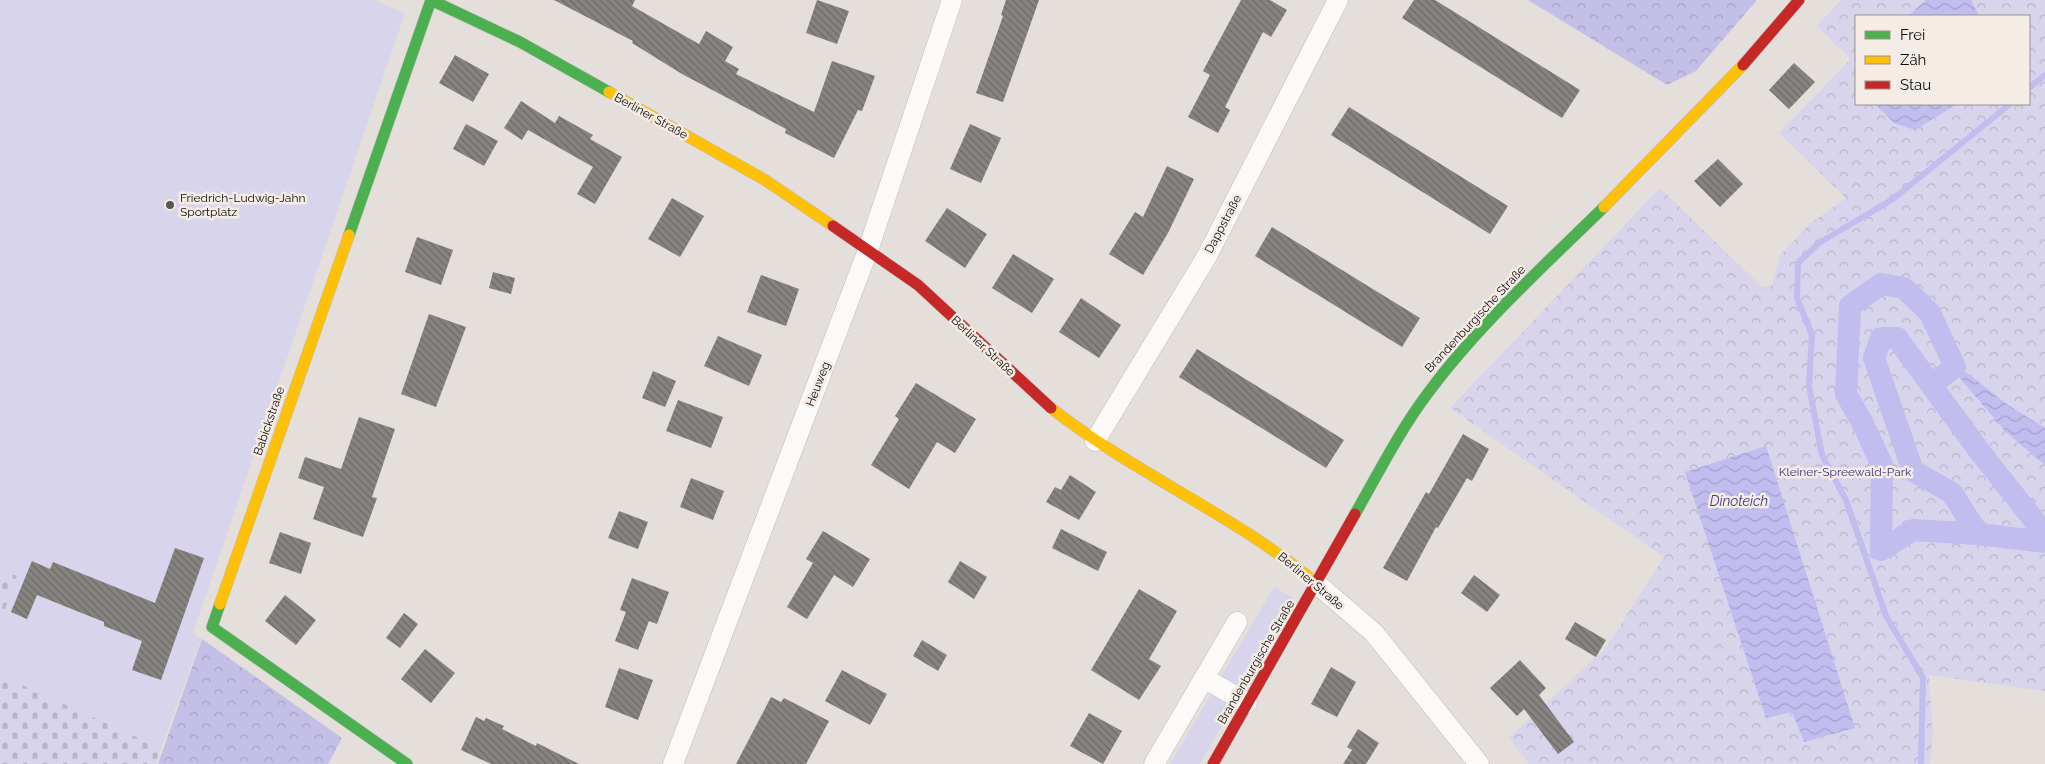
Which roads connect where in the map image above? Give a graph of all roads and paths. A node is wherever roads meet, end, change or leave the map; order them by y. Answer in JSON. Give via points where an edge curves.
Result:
{"nodes":[{"id":1,"x":431,"y":0,"type":"edge"},
{"id":2,"x":952,"y":0,"type":"edge"},
{"id":3,"x":1338,"y":0,"type":"edge"},
{"id":4,"x":1799,"y":0,"type":"edge"},
{"id":5,"x":868,"y":250,"type":"junction"},
{"id":6,"x":1095,"y":440,"type":"junction"},
{"id":7,"x":1316,"y":584,"type":"junction"},
{"id":8,"x":1237,"y":622,"type":"dead end"},
{"id":9,"x":1204,"y":678,"type":"junction"},
{"id":10,"x":1247,"y":703,"type":"junction"},
{"id":11,"x":407,"y":764,"type":"edge"},
{"id":12,"x":673,"y":764,"type":"edge"},
{"id":13,"x":1154,"y":764,"type":"edge"},
{"id":14,"x":1213,"y":764,"type":"edge"},
{"id":15,"x":1479,"y":764,"type":"edge"}],
"edges":[{"from":1,"to":5,"type":"street","name":"Berliner Straße","via":[[520,42],[765,180]]},
{"from":1,"to":11,"type":"street","name":"Babickstraße","via":[[212,627]]},
{"from":2,"to":5,"type":"street","name":"Heuweg"},
{"from":3,"to":6,"type":"street","name":"Dappstraße","via":[[1207,256]]},
{"from":4,"to":7,"type":"street","name":"Brandenburgische Straße","via":[[1775,31],[1629,183],[1465,346],[1429,388]]},
{"from":5,"to":6,"type":"street","name":"Berliner Straße","via":[[918,285],[1052,409]]},
{"from":5,"to":12,"type":"street","name":"Heuweg"},
{"from":6,"to":7,"type":"street","name":"Berliner Straße","via":[[1286,558]]},
{"from":7,"to":10,"type":"street","name":"Brandenburgische Straße"},
{"from":7,"to":15,"type":"street","name":"Berliner Straße","via":[[1374,633]]},
{"from":8,"to":9,"type":"street"},
{"from":9,"to":10,"type":"street"},
{"from":9,"to":13,"type":"street"},
{"from":10,"to":14,"type":"street","name":"Brandenburgische Straße"}]}
